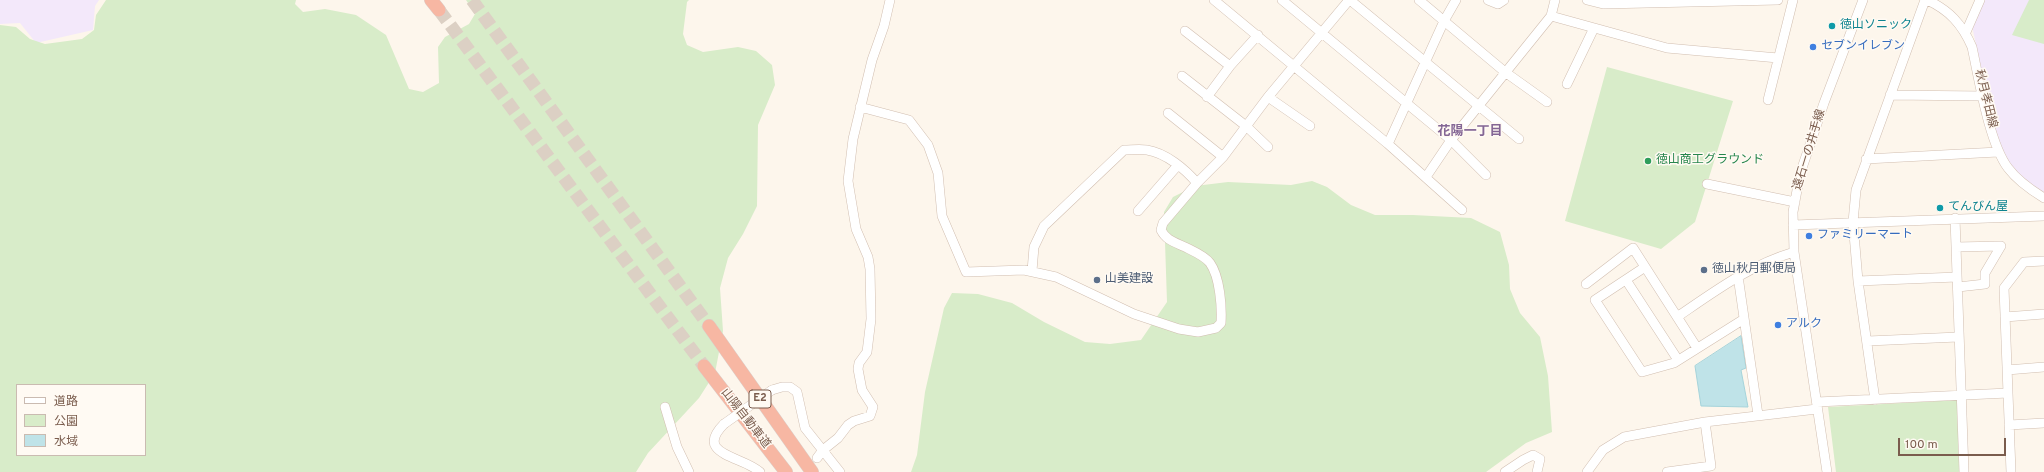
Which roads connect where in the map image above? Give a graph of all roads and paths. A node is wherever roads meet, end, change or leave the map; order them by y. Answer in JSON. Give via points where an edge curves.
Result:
{"nodes":[{"id":1,"x":890,"y":0,"type":"edge"},
{"id":2,"x":1282,"y":0,"type":"edge"},
{"id":3,"x":1350,"y":0,"type":"edge"},
{"id":4,"x":1419,"y":0,"type":"edge"},
{"id":5,"x":1456,"y":0,"type":"edge"},
{"id":6,"x":1488,"y":0,"type":"edge"},
{"id":7,"x":1504,"y":0,"type":"edge"},
{"id":8,"x":1555,"y":0,"type":"edge"},
{"id":9,"x":1587,"y":0,"type":"edge"},
{"id":10,"x":1778,"y":0,"type":"edge"},
{"id":11,"x":1793,"y":0,"type":"edge"},
{"id":12,"x":1863,"y":0,"type":"edge"},
{"id":13,"x":1926,"y":0,"type":"edge"},
{"id":14,"x":1980,"y":0,"type":"edge"},
{"id":15,"x":1219,"y":2,"type":"edge"},
{"id":16,"x":1652,"y":2,"type":"edge"},
{"id":17,"x":1551,"y":16,"type":"junction"},
{"id":18,"x":1444,"y":21,"type":"junction"},
{"id":19,"x":1594,"y":28,"type":"junction"},
{"id":20,"x":1185,"y":31,"type":"dead end"},
{"id":21,"x":1966,"y":32,"type":"junction"},
{"id":22,"x":1322,"y":34,"type":"junction"},
{"id":23,"x":1258,"y":35,"type":"junction"},
{"id":24,"x":1778,"y":58,"type":"junction"},
{"id":25,"x":1425,"y":62,"type":"junction"},
{"id":26,"x":1230,"y":66,"type":"junction"},
{"id":27,"x":1295,"y":66,"type":"junction"},
{"id":28,"x":1505,"y":72,"type":"junction"},
{"id":29,"x":1182,"y":76,"type":"dead end"},
{"id":30,"x":1566,"y":84,"type":"dead end"},
{"id":31,"x":1890,"y":95,"type":"junction"},
{"id":32,"x":1207,"y":96,"type":"junction"},
{"id":33,"x":1983,"y":96,"type":"junction"},
{"id":34,"x":1268,"y":97,"type":"junction"},
{"id":35,"x":1768,"y":100,"type":"dead end"},
{"id":36,"x":1547,"y":102,"type":"dead end"},
{"id":37,"x":1406,"y":103,"type":"junction"},
{"id":38,"x":1479,"y":106,"type":"junction"},
{"id":39,"x":860,"y":107,"type":"junction"},
{"id":40,"x":1168,"y":113,"type":"dead end"},
{"id":41,"x":1246,"y":126,"type":"junction"},
{"id":42,"x":1310,"y":126,"type":"dead end"},
{"id":43,"x":1519,"y":139,"type":"dead end"},
{"id":44,"x":1451,"y":140,"type":"junction"},
{"id":45,"x":1388,"y":144,"type":"junction"},
{"id":46,"x":1268,"y":147,"type":"dead end"},
{"id":47,"x":1998,"y":152,"type":"junction"},
{"id":48,"x":1223,"y":157,"type":"junction"},
{"id":49,"x":1866,"y":159,"type":"junction"},
{"id":50,"x":1178,"y":165,"type":"junction"},
{"id":51,"x":1486,"y":175,"type":"dead end"},
{"id":52,"x":1426,"y":177,"type":"junction"},
{"id":53,"x":1197,"y":183,"type":"junction"},
{"id":54,"x":1707,"y":184,"type":"dead end"},
{"id":55,"x":2044,"y":198,"type":"edge"},
{"id":56,"x":1795,"y":202,"type":"junction"},
{"id":57,"x":1462,"y":210,"type":"dead end"},
{"id":58,"x":1138,"y":211,"type":"dead end"},
{"id":59,"x":2044,"y":216,"type":"edge"},
{"id":60,"x":1955,"y":218,"type":"junction"},
{"id":61,"x":1853,"y":222,"type":"junction"},
{"id":62,"x":1793,"y":225,"type":"junction"},
{"id":63,"x":1956,"y":247,"type":"junction"},
{"id":64,"x":1794,"y":252,"type":"junction"},
{"id":65,"x":2044,"y":261,"type":"edge"},
{"id":66,"x":1645,"y":267,"type":"junction"},
{"id":67,"x":1032,"y":271,"type":"junction"},
{"id":68,"x":1738,"y":276,"type":"junction"},
{"id":69,"x":1957,"y":277,"type":"junction"},
{"id":70,"x":1626,"y":280,"type":"junction"},
{"id":71,"x":1858,"y":281,"type":"junction"},
{"id":72,"x":1586,"y":284,"type":"dead end"},
{"id":73,"x":1958,"y":287,"type":"junction"},
{"id":74,"x":2044,"y":314,"type":"edge"},
{"id":75,"x":1677,"y":317,"type":"junction"},
{"id":76,"x":2005,"y":318,"type":"junction"},
{"id":77,"x":1744,"y":319,"type":"junction"},
{"id":78,"x":709,"y":326,"type":"tunnel mouth"},
{"id":79,"x":1958,"y":336,"type":"junction"},
{"id":80,"x":1868,"y":340,"type":"junction"},
{"id":81,"x":1697,"y":348,"type":"junction"},
{"id":82,"x":1678,"y":360,"type":"junction"},
{"id":83,"x":704,"y":366,"type":"tunnel mouth"},
{"id":84,"x":2044,"y":367,"type":"edge"},
{"id":85,"x":2007,"y":370,"type":"junction"},
{"id":86,"x":2008,"y":393,"type":"junction"},
{"id":87,"x":1961,"y":397,"type":"junction"},
{"id":88,"x":1875,"y":400,"type":"junction"},
{"id":89,"x":1817,"y":405,"type":"junction"},
{"id":90,"x":665,"y":407,"type":"dead end"},
{"id":91,"x":1758,"y":415,"type":"junction"},
{"id":92,"x":1705,"y":422,"type":"junction"},
{"id":93,"x":2044,"y":423,"type":"edge"},
{"id":94,"x":2009,"y":425,"type":"junction"},
{"id":95,"x":820,"y":454,"type":"junction"},
{"id":96,"x":690,"y":472,"type":"edge"},
{"id":97,"x":760,"y":472,"type":"edge"},
{"id":98,"x":786,"y":472,"type":"edge"},
{"id":99,"x":812,"y":472,"type":"edge"},
{"id":100,"x":840,"y":472,"type":"edge"},
{"id":101,"x":1505,"y":472,"type":"edge"},
{"id":102,"x":1537,"y":472,"type":"edge"},
{"id":103,"x":1587,"y":472,"type":"edge"},
{"id":104,"x":1667,"y":472,"type":"edge"},
{"id":105,"x":1827,"y":472,"type":"edge"},
{"id":106,"x":1964,"y":472,"type":"edge"},
{"id":107,"x":2011,"y":472,"type":"edge"}],
"edges":[{"from":1,"to":39,"type":"street"},
{"from":2,"to":22,"type":"street"},
{"from":3,"to":22,"type":"street"},
{"from":3,"to":25,"type":"street"},
{"from":4,"to":18,"type":"street"},
{"from":5,"to":18,"type":"street"},
{"from":6,"to":7,"type":"street","via":[[1498,4]]},
{"from":8,"to":17,"type":"street"},
{"from":9,"to":16,"type":"street","via":[[1603,4]]},
{"from":10,"to":16,"type":"street"},
{"from":11,"to":24,"type":"street"},
{"from":12,"to":56,"type":"street","name":"遠石一の井手線","via":[[1800,174]]},
{"from":13,"to":21,"type":"street","name":"秋月孝田線","via":[[1943,8]]},
{"from":13,"to":31,"type":"street"},
{"from":14,"to":21,"type":"street"},
{"from":15,"to":23,"type":"street"},
{"from":17,"to":19,"type":"street"},
{"from":17,"to":28,"type":"street"},
{"from":18,"to":25,"type":"street"},
{"from":18,"to":28,"type":"street"},
{"from":19,"to":24,"type":"street","via":[[1667,48]]},
{"from":19,"to":30,"type":"street"},
{"from":20,"to":26,"type":"street"},
{"from":21,"to":33,"type":"street","name":"秋月孝田線"},
{"from":22,"to":27,"type":"street"},
{"from":22,"to":37,"type":"street"},
{"from":23,"to":26,"type":"street"},
{"from":23,"to":27,"type":"street"},
{"from":24,"to":35,"type":"street"},
{"from":25,"to":37,"type":"street"},
{"from":25,"to":38,"type":"street"},
{"from":26,"to":32,"type":"street"},
{"from":27,"to":34,"type":"street"},
{"from":27,"to":45,"type":"street"},
{"from":28,"to":36,"type":"street"},
{"from":28,"to":38,"type":"street"},
{"from":29,"to":32,"type":"street"},
{"from":31,"to":33,"type":"street"},
{"from":31,"to":49,"type":"street"},
{"from":32,"to":41,"type":"street"},
{"from":33,"to":47,"type":"street","name":"秋月孝田線"},
{"from":34,"to":41,"type":"street"},
{"from":34,"to":42,"type":"street"},
{"from":37,"to":44,"type":"street"},
{"from":37,"to":45,"type":"street"},
{"from":38,"to":43,"type":"street"},
{"from":38,"to":44,"type":"street"},
{"from":39,"to":67,"type":"street","via":[[909,120],[928,145],[938,173],[942,216],[966,272]]},
{"from":39,"to":95,"type":"street","via":[[848,182],[856,229],[868,257],[870,269],[871,320],[867,352],[858,369],[862,390],[873,407],[870,416],[848,425]]},
{"from":40,"to":48,"type":"street"},
{"from":41,"to":46,"type":"street"},
{"from":41,"to":48,"type":"street"},
{"from":44,"to":51,"type":"street"},
{"from":44,"to":52,"type":"street"},
{"from":45,"to":52,"type":"street"},
{"from":47,"to":49,"type":"street"},
{"from":47,"to":55,"type":"street","name":"秋月孝田線","via":[[2017,177]]},
{"from":48,"to":53,"type":"street"},
{"from":49,"to":61,"type":"street","via":[[1856,190]]},
{"from":50,"to":53,"type":"street"},
{"from":50,"to":58,"type":"street"},
{"from":50,"to":67,"type":"street","via":[[1147,150],[1124,150],[1044,226],[1034,247]]},
{"from":52,"to":57,"type":"street"},
{"from":53,"to":67,"type":"street","via":[[1163,223],[1161,230],[1164,238],[1210,262],[1222,309],[1221,323],[1216,328],[1198,332],[1156,322],[1056,277]]},
{"from":54,"to":56,"type":"street"},
{"from":56,"to":62,"type":"street","name":"遠石一の井手線"},
{"from":59,"to":60,"type":"street"},
{"from":60,"to":61,"type":"street"},
{"from":60,"to":63,"type":"street"},
{"from":61,"to":62,"type":"street"},
{"from":61,"to":71,"type":"street"},
{"from":62,"to":64,"type":"street","name":"遠石一の井手線"},
{"from":63,"to":69,"type":"street"},
{"from":63,"to":73,"type":"street","via":[[2001,246],[1985,273],[1985,284]]},
{"from":64,"to":68,"type":"street","via":[[1762,262]]},
{"from":64,"to":89,"type":"street","name":"遠石一の井手線"},
{"from":65,"to":76,"type":"street","via":[[2024,262],[2004,288]]},
{"from":66,"to":70,"type":"street"},
{"from":66,"to":72,"type":"street","via":[[1633,248]]},
{"from":66,"to":75,"type":"street"},
{"from":68,"to":75,"type":"street"},
{"from":68,"to":77,"type":"street"},
{"from":69,"to":71,"type":"street"},
{"from":69,"to":73,"type":"street"},
{"from":70,"to":82,"type":"street"},
{"from":70,"to":82,"type":"street","via":[[1595,300],[1642,372]]},
{"from":71,"to":80,"type":"street"},
{"from":73,"to":79,"type":"street"},
{"from":74,"to":76,"type":"street"},
{"from":75,"to":81,"type":"street"},
{"from":76,"to":85,"type":"street"},
{"from":77,"to":81,"type":"street"},
{"from":77,"to":91,"type":"street"},
{"from":78,"to":99,"type":"highway","name":"山陽自動車道","number":"E2"},
{"from":79,"to":80,"type":"street"},
{"from":79,"to":87,"type":"street"},
{"from":80,"to":88,"type":"street"},
{"from":81,"to":82,"type":"street"},
{"from":83,"to":98,"type":"highway","name":"山陽自動車道","number":"E2"},
{"from":84,"to":85,"type":"street"},
{"from":85,"to":86,"type":"street"},
{"from":86,"to":87,"type":"street"},
{"from":86,"to":94,"type":"street"},
{"from":87,"to":88,"type":"street"},
{"from":87,"to":106,"type":"street"},
{"from":88,"to":89,"type":"street"},
{"from":89,"to":91,"type":"street"},
{"from":89,"to":105,"type":"street","name":"遠石一の井手線"},
{"from":90,"to":96,"type":"street","via":[[677,447]]},
{"from":91,"to":92,"type":"street"},
{"from":92,"to":103,"type":"street","via":[[1624,437],[1603,450]]},
{"from":92,"to":104,"type":"street","via":[[1711,466]]},
{"from":93,"to":94,"type":"street"},
{"from":94,"to":107,"type":"street"},
{"from":95,"to":97,"type":"street","bridge":true,"via":[[805,428],[797,392],[790,387],[772,390],[724,424],[715,434],[714,442],[717,449],[723,454],[748,463]]},
{"from":95,"to":100,"type":"street"},
{"from":101,"to":102,"type":"street","via":[[1534,455],[1540,459]]}]}
